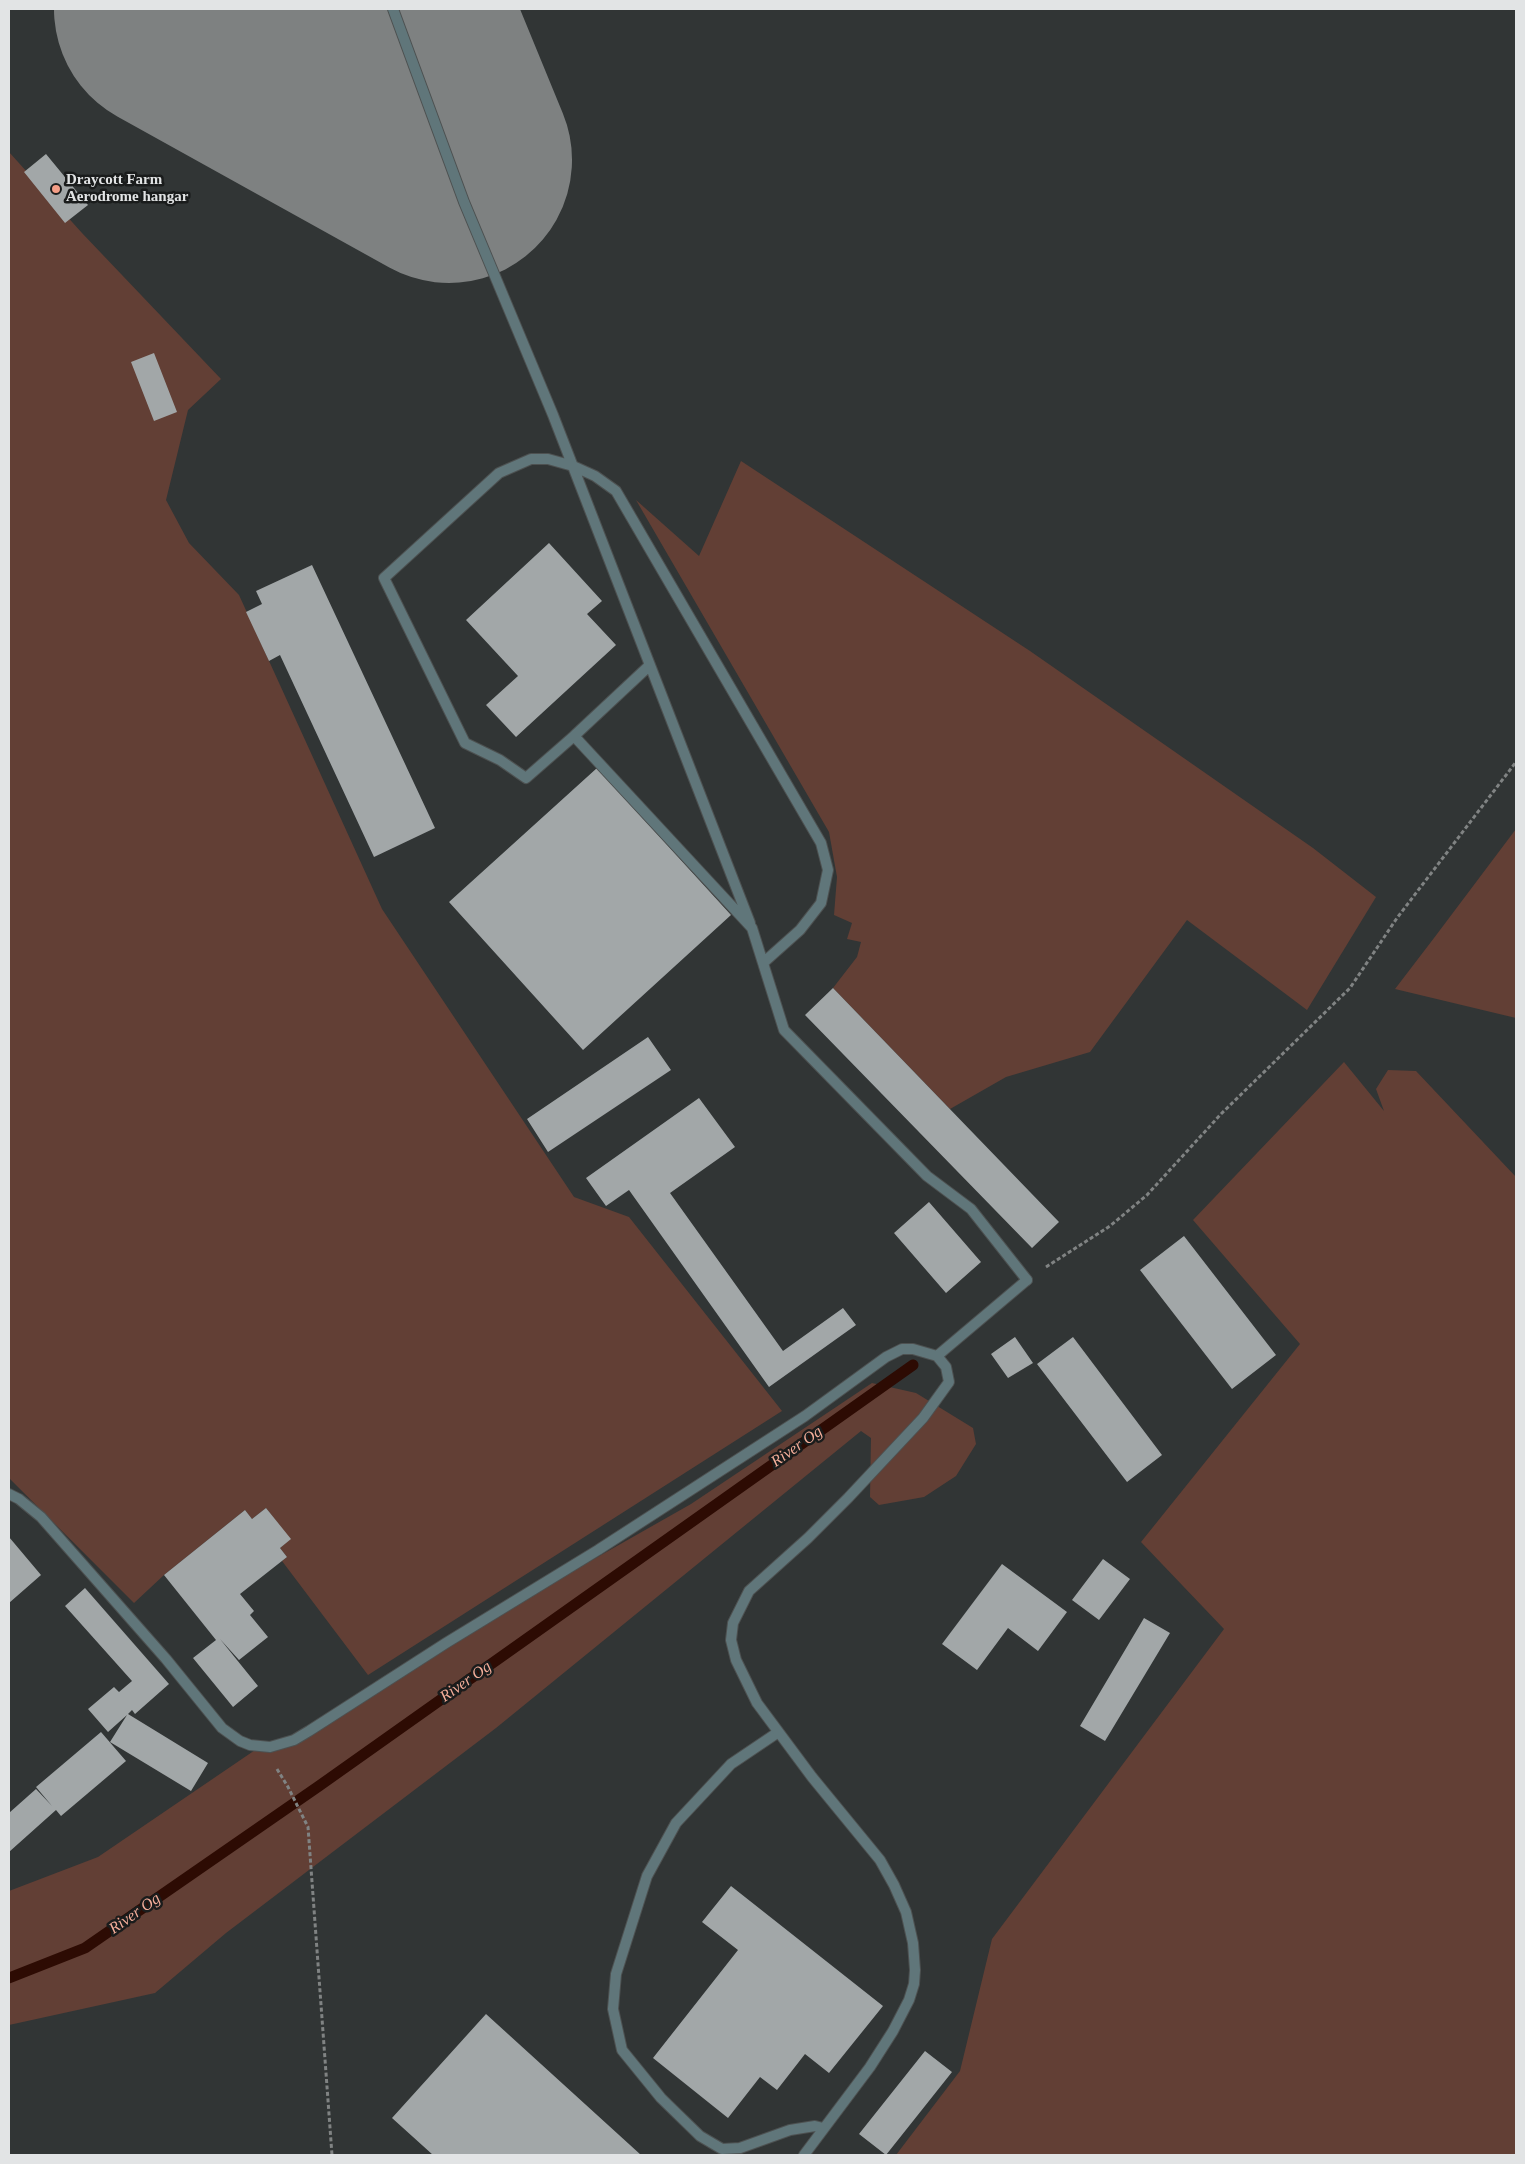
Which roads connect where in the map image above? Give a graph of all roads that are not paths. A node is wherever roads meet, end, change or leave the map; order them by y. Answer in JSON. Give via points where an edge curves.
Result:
{"nodes":[{"id":1,"x":393,"y":9,"type":"edge"},
{"id":2,"x":573,"y":466,"type":"junction"},
{"id":3,"x":650,"y":665,"type":"junction"},
{"id":4,"x":574,"y":736,"type":"junction"},
{"id":5,"x":752,"y":928,"type":"junction"},
{"id":6,"x":763,"y":963,"type":"junction"},
{"id":7,"x":937,"y":1356,"type":"junction"},
{"id":8,"x":9,"y":1494,"type":"edge"},
{"id":9,"x":778,"y":1732,"type":"junction"},
{"id":10,"x":823,"y":2128,"type":"junction"},
{"id":11,"x":737,"y":2152,"type":"edge"},
{"id":12,"x":804,"y":2155,"type":"edge"}],
"edges":[{"from":1,"to":2,"type":"street","via":[[464,202]]},
{"from":2,"to":3,"type":"street"},
{"from":2,"to":4,"type":"street","via":[[548,459],[531,459],[499,473],[384,578],[465,743],[500,760],[526,778]]},
{"from":2,"to":6,"type":"street","via":[[616,491],[821,843],[828,870],[821,903],[800,930]]},
{"from":3,"to":4,"type":"street"},
{"from":3,"to":5,"type":"street"},
{"from":4,"to":5,"type":"street"},
{"from":5,"to":6,"type":"street"},
{"from":6,"to":7,"type":"street","via":[[784,1030],[927,1176],[971,1209],[1027,1280]]},
{"from":7,"to":8,"type":"street","via":[[902,1349],[886,1357],[805,1416],[598,1550],[309,1731],[294,1740],[270,1747],[250,1745],[222,1728],[41,1517]]},
{"from":7,"to":9,"type":"street","via":[[946,1367],[949,1382],[923,1418],[841,1505],[749,1591],[733,1623],[730,1640],[736,1660],[757,1703]]},
{"from":9,"to":10,"type":"street","via":[[880,1860],[906,1912],[913,1943],[915,1977],[909,2000],[870,2067]]},
{"from":9,"to":11,"type":"street","via":[[731,1764],[676,1823],[647,1876],[616,1974],[613,2009],[622,2050],[661,2098],[700,2136],[722,2149]]},
{"from":10,"to":11,"type":"street","via":[[790,2130]]},
{"from":10,"to":12,"type":"street"}]}
